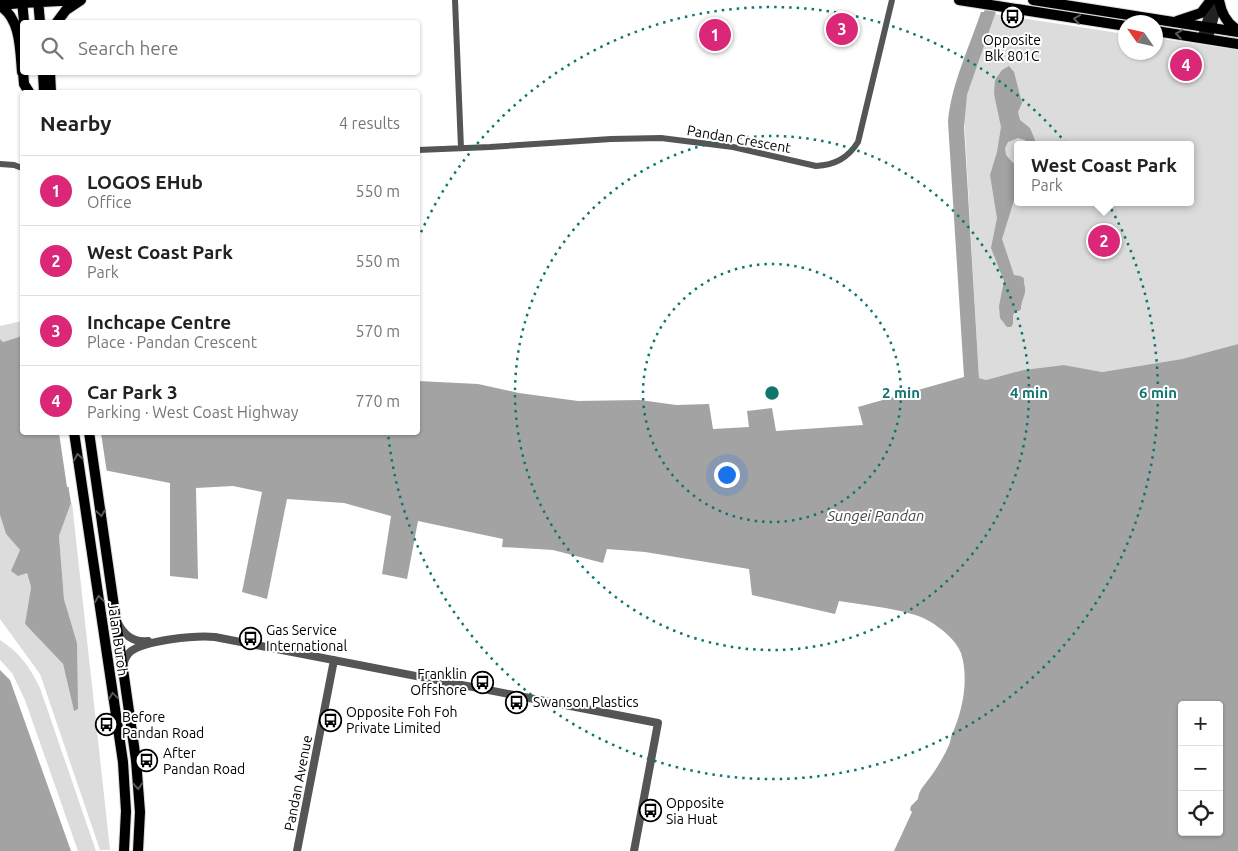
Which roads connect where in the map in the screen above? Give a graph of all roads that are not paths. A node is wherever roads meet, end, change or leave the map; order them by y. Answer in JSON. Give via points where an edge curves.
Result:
{"nodes":[{"id":1,"x":80,"y":0,"type":"edge"},
{"id":2,"x":455,"y":0,"type":"edge"},
{"id":3,"x":892,"y":0,"type":"edge"},
{"id":4,"x":959,"y":0,"type":"edge"},
{"id":5,"x":1033,"y":0,"type":"edge"},
{"id":6,"x":1212,"y":0,"type":"edge"},
{"id":7,"x":1219,"y":0,"type":"edge"},
{"id":8,"x":22,"y":1,"type":"edge"},
{"id":9,"x":38,"y":1,"type":"edge"},
{"id":10,"x":0,"y":6,"type":"edge"},
{"id":11,"x":24,"y":20,"type":"edge"},
{"id":12,"x":40,"y":20,"type":"edge"},
{"id":13,"x":59,"y":20,"type":"edge"},
{"id":14,"x":1171,"y":22,"type":"junction"},
{"id":15,"x":1118,"y":25,"type":"edge"},
{"id":16,"x":1208,"y":27,"type":"junction"},
{"id":17,"x":1238,"y":31,"type":"edge"},
{"id":18,"x":1163,"y":32,"type":"edge"},
{"id":19,"x":1205,"y":38,"type":"junction"},
{"id":20,"x":1238,"y":44,"type":"edge"},
{"id":21,"x":20,"y":53,"type":"edge"},
{"id":22,"x":23,"y":75,"type":"edge"},
{"id":23,"x":28,"y":75,"type":"edge"},
{"id":24,"x":43,"y":75,"type":"edge"},
{"id":25,"x":50,"y":75,"type":"edge"},
{"id":26,"x":28,"y":90,"type":"edge"},
{"id":27,"x":29,"y":90,"type":"edge"},
{"id":28,"x":44,"y":90,"type":"edge"},
{"id":29,"x":51,"y":90,"type":"edge"},
{"id":30,"x":461,"y":148,"type":"junction"},
{"id":31,"x":420,"y":151,"type":"edge"},
{"id":32,"x":20,"y":162,"type":"edge"},
{"id":33,"x":0,"y":164,"type":"edge"},
{"id":34,"x":14,"y":164,"type":"junction"},
{"id":35,"x":20,"y":167,"type":"edge"},
{"id":36,"x":74,"y":435,"type":"edge"},
{"id":37,"x":90,"y":435,"type":"edge"},
{"id":38,"x":114,"y":614,"type":"junction"},
{"id":39,"x":153,"y":642,"type":"junction"},
{"id":40,"x":334,"y":660,"type":"junction"},
{"id":41,"x":123,"y":670,"type":"junction"},
{"id":42,"x":124,"y":851,"type":"edge"},
{"id":43,"x":138,"y":851,"type":"edge"},
{"id":44,"x":297,"y":851,"type":"edge"},
{"id":45,"x":634,"y":851,"type":"edge"}],
"edges":[{"from":1,"to":9,"type":"main road"},
{"from":1,"to":13,"type":"main road"},
{"from":2,"to":30,"type":"street"},
{"from":3,"to":30,"type":"street","name":"Pandan Crescent","via":[[858,142],[845,158],[830,164],[816,166],[715,144],[652,138]]},
{"from":15,"to":4,"type":"main road","one_way":true},
{"from":5,"to":14,"type":"main road"},
{"from":6,"to":14,"type":"main road","via":[[1201,13]]},
{"from":6,"to":16,"type":"main road"},
{"from":7,"to":16,"type":"main road"},
{"from":7,"to":17,"type":"main road","via":[[1222,11]]},
{"from":8,"to":9,"type":"main road"},
{"from":8,"to":10,"type":"main road"},
{"from":8,"to":11,"type":"main road"},
{"from":9,"to":12,"type":"main road"},
{"from":10,"to":21,"type":"main road","via":[[16,27]]},
{"from":14,"to":16,"type":"main road"},
{"from":16,"to":17,"type":"main road"},
{"from":16,"to":19,"type":"main road"},
{"from":19,"to":18,"type":"main road","one_way":true},
{"from":19,"to":20,"type":"main road"},
{"from":22,"to":26,"type":"main road"},
{"from":23,"to":27,"type":"main road"},
{"from":24,"to":28,"type":"main road"},
{"from":25,"to":29,"type":"main road"},
{"from":30,"to":31,"type":"street","name":"Pandan Crescent"},
{"from":32,"to":34,"type":"street"},
{"from":33,"to":34,"type":"street"},
{"from":34,"to":35,"type":"street"},
{"from":42,"to":36,"type":"main road","name":"Jalan Buroh","one_way":true,"via":[[123,762]]},
{"from":37,"to":38,"type":"main road","name":"Jalan Buroh","one_way":true},
{"from":38,"to":39,"type":"street","via":[[122,630],[132,639]]},
{"from":38,"to":41,"type":"main road","name":"Jalan Buroh"},
{"from":39,"to":40,"type":"street","via":[[215,637]]},
{"from":39,"to":41,"type":"street","via":[[130,652]]},
{"from":40,"to":44,"type":"street","name":"Pandan Avenue"},
{"from":40,"to":45,"type":"street","via":[[658,723]]},
{"from":41,"to":43,"type":"main road","name":"Jalan Buroh","one_way":true,"via":[[136,760],[140,812]]}]}
